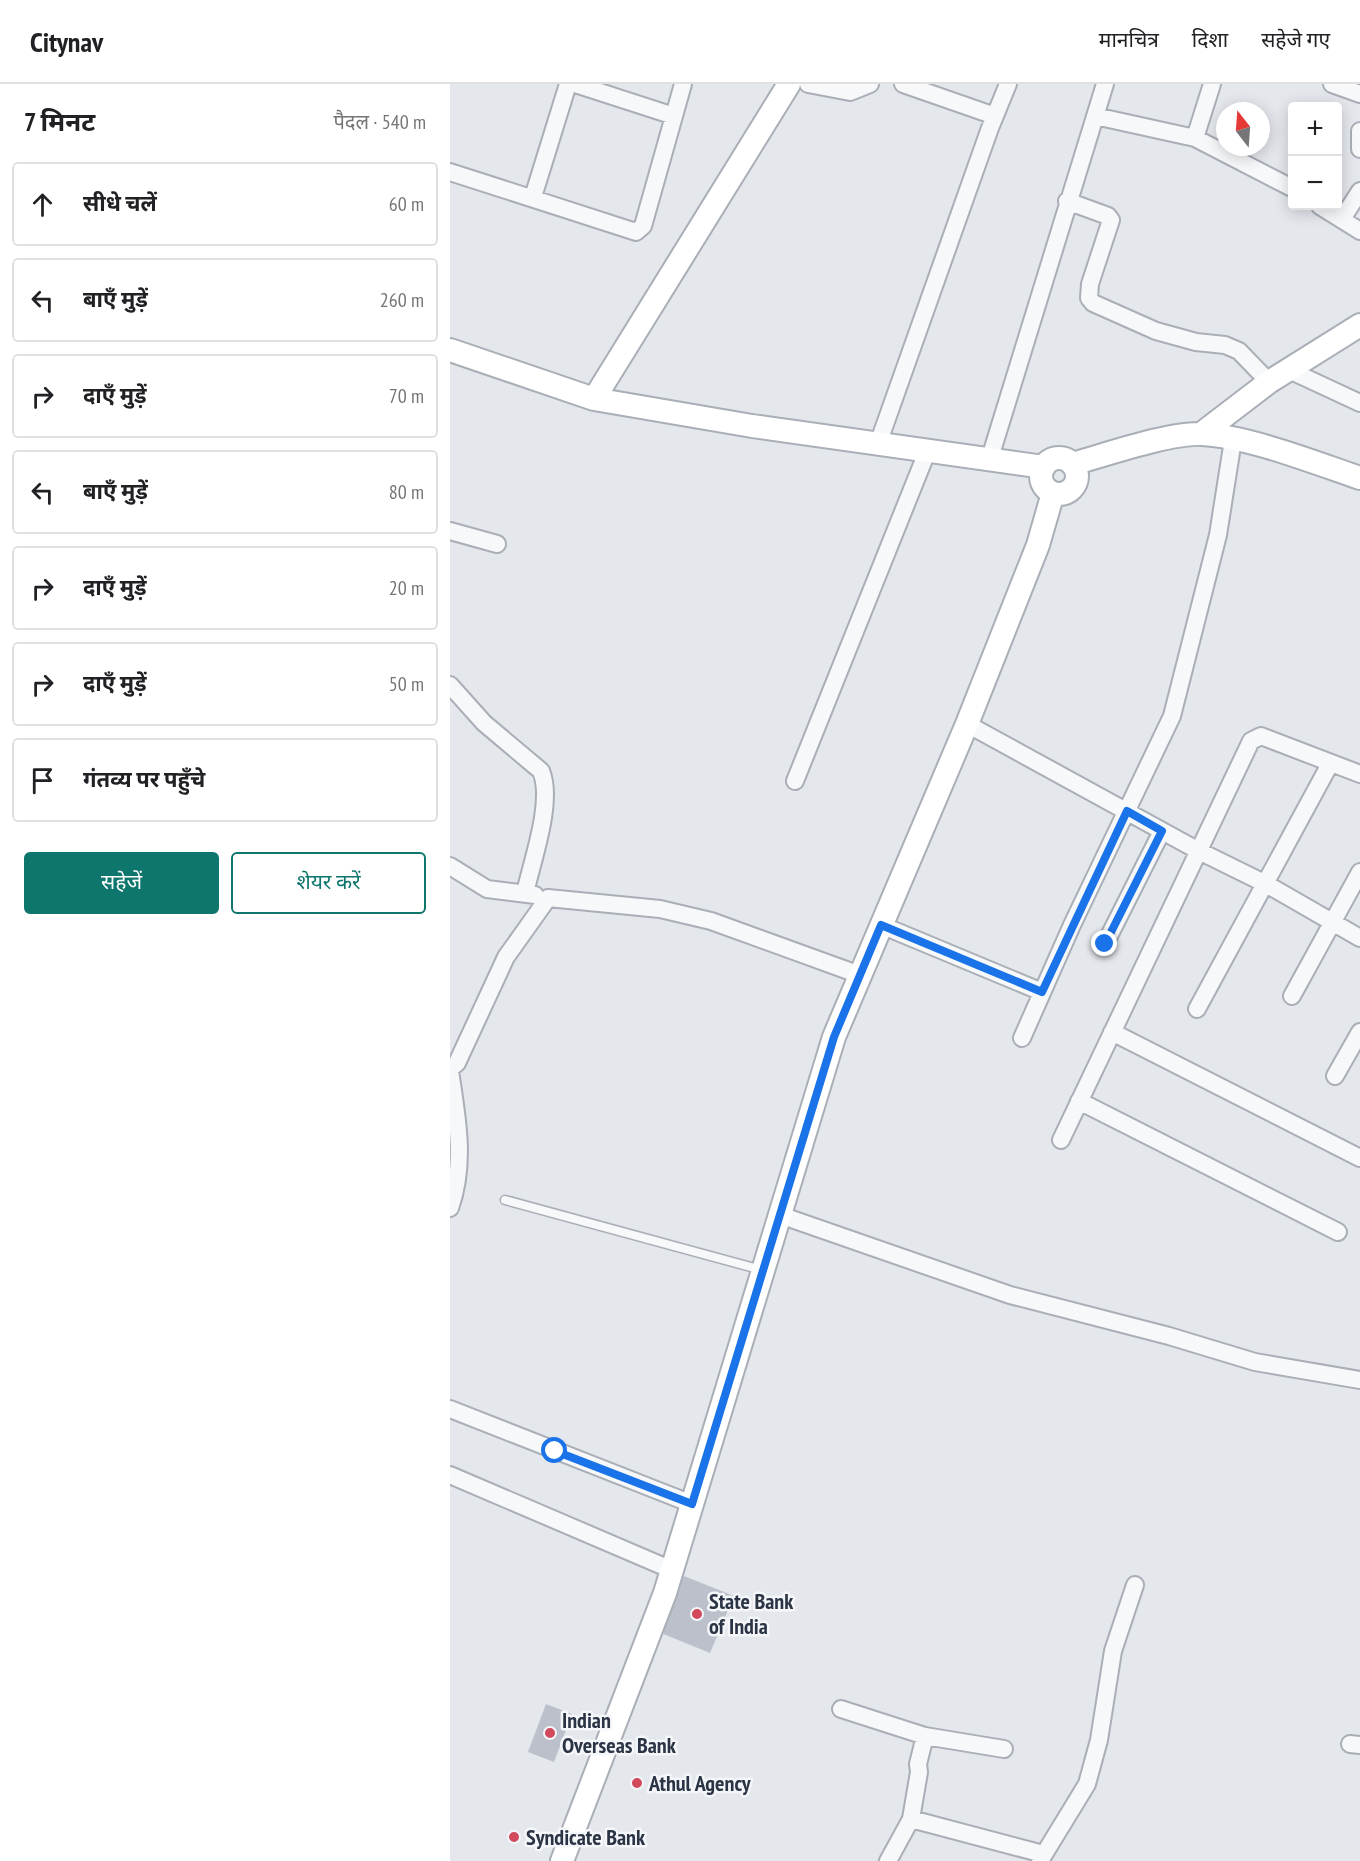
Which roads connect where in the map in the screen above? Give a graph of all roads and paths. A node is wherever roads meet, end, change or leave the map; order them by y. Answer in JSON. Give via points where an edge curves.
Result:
{"nodes":[{"id":1,"x":568,"y":84,"type":"edge"},
{"id":2,"x":575,"y":84,"type":"edge"},
{"id":3,"x":683,"y":84,"type":"edge"},
{"id":4,"x":789,"y":84,"type":"edge"},
{"id":5,"x":808,"y":84,"type":"edge"},
{"id":6,"x":870,"y":84,"type":"edge"},
{"id":7,"x":903,"y":84,"type":"edge"},
{"id":8,"x":1008,"y":84,"type":"edge"},
{"id":9,"x":1105,"y":84,"type":"edge"},
{"id":10,"x":1212,"y":84,"type":"edge"},
{"id":11,"x":1332,"y":84,"type":"edge"},
{"id":12,"x":1360,"y":94,"type":"edge"},
{"id":13,"x":674,"y":116,"type":"junction"},
{"id":14,"x":994,"y":116,"type":"junction"},
{"id":15,"x":1095,"y":116,"type":"junction"},
{"id":16,"x":1360,"y":131,"type":"edge"},
{"id":17,"x":1196,"y":138,"type":"junction"},
{"id":18,"x":1360,"y":149,"type":"edge"},
{"id":19,"x":450,"y":172,"type":"edge"},
{"id":20,"x":1288,"y":185,"type":"edge"},
{"id":21,"x":1360,"y":191,"type":"edge"},
{"id":22,"x":533,"y":197,"type":"junction"},
{"id":23,"x":1067,"y":201,"type":"junction"},
{"id":24,"x":1327,"y":210,"type":"edge"},
{"id":25,"x":1342,"y":219,"type":"junction"},
{"id":26,"x":1360,"y":231,"type":"edge"},
{"id":27,"x":1360,"y":325,"type":"edge"},
{"id":28,"x":450,"y":350,"type":"edge"},
{"id":29,"x":1289,"y":370,"type":"junction"},
{"id":30,"x":1269,"y":382,"type":"junction"},
{"id":31,"x":594,"y":399,"type":"junction"},
{"id":32,"x":1360,"y":403,"type":"edge"},
{"id":33,"x":1201,"y":434,"type":"junction"},
{"id":34,"x":1233,"y":440,"type":"junction"},
{"id":35,"x":878,"y":444,"type":"junction"},
{"id":36,"x":927,"y":452,"type":"junction"},
{"id":37,"x":989,"y":461,"type":"junction"},
{"id":38,"x":1072,"y":464,"type":"junction"},
{"id":39,"x":1044,"y":467,"type":"junction"},
{"id":40,"x":1360,"y":478,"type":"edge"},
{"id":41,"x":1053,"y":494,"type":"junction"},
{"id":42,"x":450,"y":531,"type":"edge"},
{"id":43,"x":497,"y":544,"type":"dead end"},
{"id":44,"x":450,"y":685,"type":"edge"},
{"id":45,"x":967,"y":724,"type":"junction"},
{"id":46,"x":1330,"y":764,"type":"junction"},
{"id":47,"x":1360,"y":774,"type":"edge"},
{"id":48,"x":795,"y":781,"type":"dead end"},
{"id":49,"x":1127,"y":811,"type":"junction"},
{"id":50,"x":1162,"y":831,"type":"junction"},
{"id":51,"x":1197,"y":850,"type":"junction"},
{"id":52,"x":450,"y":866,"type":"edge"},
{"id":53,"x":1360,"y":872,"type":"edge"},
{"id":54,"x":1266,"y":884,"type":"junction"},
{"id":55,"x":525,"y":893,"type":"junction"},
{"id":56,"x":548,"y":898,"type":"junction"},
{"id":57,"x":1332,"y":924,"type":"junction"},
{"id":58,"x":881,"y":925,"type":"junction"},
{"id":59,"x":1360,"y":938,"type":"edge"},
{"id":60,"x":1105,"y":944,"type":"dead end"},
{"id":61,"x":860,"y":975,"type":"junction"},
{"id":62,"x":1042,"y":992,"type":"junction"},
{"id":63,"x":1292,"y":996,"type":"dead end"},
{"id":64,"x":1197,"y":1010,"type":"dead end"},
{"id":65,"x":1112,"y":1032,"type":"junction"},
{"id":66,"x":1360,"y":1032,"type":"edge"},
{"id":67,"x":1022,"y":1038,"type":"dead end"},
{"id":68,"x":450,"y":1070,"type":"edge"},
{"id":69,"x":1335,"y":1076,"type":"dead end"},
{"id":70,"x":1079,"y":1101,"type":"junction"},
{"id":71,"x":1060,"y":1140,"type":"dead end"},
{"id":72,"x":1360,"y":1158,"type":"edge"},
{"id":73,"x":505,"y":1200,"type":"dead end"},
{"id":74,"x":450,"y":1208,"type":"edge"},
{"id":75,"x":780,"y":1215,"type":"junction"},
{"id":76,"x":1338,"y":1232,"type":"dead end"},
{"id":77,"x":764,"y":1271,"type":"junction"},
{"id":78,"x":1360,"y":1380,"type":"edge"},
{"id":79,"x":450,"y":1409,"type":"edge"},
{"id":80,"x":450,"y":1475,"type":"edge"},
{"id":81,"x":692,"y":1504,"type":"junction"},
{"id":82,"x":672,"y":1570,"type":"junction"},
{"id":83,"x":1135,"y":1585,"type":"dead end"},
{"id":84,"x":841,"y":1709,"type":"dead end"},
{"id":85,"x":925,"y":1736,"type":"junction"},
{"id":86,"x":1004,"y":1749,"type":"dead end"},
{"id":87,"x":911,"y":1819,"type":"junction"},
{"id":88,"x":1041,"y":1858,"type":"edge"},
{"id":89,"x":562,"y":1861,"type":"edge"},
{"id":90,"x":888,"y":1861,"type":"edge"}],
"edges":[{"from":1,"to":22,"type":"street"},
{"from":2,"to":13,"type":"street"},
{"from":3,"to":13,"type":"street"},
{"from":4,"to":31,"type":"street"},
{"from":5,"to":6,"type":"street","via":[[850,92]]},
{"from":7,"to":14,"type":"street"},
{"from":8,"to":14,"type":"street"},
{"from":9,"to":15,"type":"street"},
{"from":10,"to":17,"type":"street"},
{"from":11,"to":12,"type":"street"},
{"from":13,"to":22,"type":"street","via":[[643,226],[636,232]]},
{"from":14,"to":35,"type":"street"},
{"from":15,"to":17,"type":"street"},
{"from":15,"to":23,"type":"street"},
{"from":16,"to":18,"type":"street"},
{"from":17,"to":20,"type":"street"},
{"from":19,"to":22,"type":"street"},
{"from":21,"to":25,"type":"street"},
{"from":23,"to":30,"type":"street","via":[[1112,220],[1090,284],[1089,298],[1093,303],[1156,332],[1239,351]]},
{"from":23,"to":37,"type":"street"},
{"from":24,"to":25,"type":"street"},
{"from":25,"to":26,"type":"street"},
{"from":27,"to":29,"type":"street"},
{"from":28,"to":31,"type":"street"},
{"from":29,"to":30,"type":"street"},
{"from":29,"to":32,"type":"street"},
{"from":30,"to":33,"type":"street"},
{"from":31,"to":35,"type":"street"},
{"from":33,"to":34,"type":"street"},
{"from":33,"to":38,"type":"street"},
{"from":34,"to":40,"type":"street"},
{"from":34,"to":49,"type":"street","via":[[1218,536],[1172,716]]},
{"from":35,"to":36,"type":"street"},
{"from":36,"to":37,"type":"street"},
{"from":36,"to":48,"type":"street"},
{"from":37,"to":39,"type":"street"},
{"from":38,"to":39,"type":"street","via":[[1061,459]]},
{"from":38,"to":41,"type":"street","via":[[1077,474],[1075,486],[1065,493]]},
{"from":39,"to":41,"type":"street","via":[[1042,483]]},
{"from":41,"to":45,"type":"street","via":[[1038,544]]},
{"from":42,"to":43,"type":"street"},
{"from":44,"to":55,"type":"street","via":[[483,723],[541,771],[544,779],[546,796]]},
{"from":45,"to":49,"type":"street"},
{"from":45,"to":58,"type":"street"},
{"from":46,"to":47,"type":"street"},
{"from":46,"to":51,"type":"street","via":[[1261,736],[1254,737]]},
{"from":46,"to":54,"type":"street"},
{"from":49,"to":50,"type":"street"},
{"from":49,"to":62,"type":"street"},
{"from":50,"to":51,"type":"street"},
{"from":50,"to":60,"type":"street"},
{"from":51,"to":54,"type":"street"},
{"from":51,"to":65,"type":"street"},
{"from":52,"to":55,"type":"street","via":[[480,887]]},
{"from":53,"to":57,"type":"street"},
{"from":54,"to":57,"type":"street"},
{"from":54,"to":64,"type":"street"},
{"from":55,"to":56,"type":"street"},
{"from":56,"to":61,"type":"street","via":[[660,909],[711,921]]},
{"from":56,"to":68,"type":"street","via":[[506,957],[457,1063]]},
{"from":57,"to":59,"type":"street"},
{"from":57,"to":63,"type":"street"},
{"from":58,"to":61,"type":"street"},
{"from":58,"to":62,"type":"street"},
{"from":61,"to":75,"type":"street","via":[[834,1037]]},
{"from":62,"to":67,"type":"street"},
{"from":65,"to":70,"type":"street"},
{"from":65,"to":72,"type":"street"},
{"from":66,"to":69,"type":"street"},
{"from":68,"to":74,"type":"street","via":[[459,1132],[457,1187]]},
{"from":70,"to":71,"type":"street"},
{"from":70,"to":76,"type":"street"},
{"from":73,"to":77,"type":"lane"},
{"from":75,"to":77,"type":"street"},
{"from":75,"to":78,"type":"street","via":[[1010,1295],[1255,1362]]},
{"from":77,"to":81,"type":"street"},
{"from":79,"to":81,"type":"street"},
{"from":80,"to":82,"type":"street"},
{"from":81,"to":82,"type":"street"},
{"from":82,"to":89,"type":"street"},
{"from":83,"to":88,"type":"street","via":[[1113,1651],[1099,1740],[1087,1784]]},
{"from":84,"to":85,"type":"street"},
{"from":85,"to":86,"type":"street"},
{"from":85,"to":87,"type":"street"},
{"from":87,"to":88,"type":"street"},
{"from":87,"to":90,"type":"street"}]}
